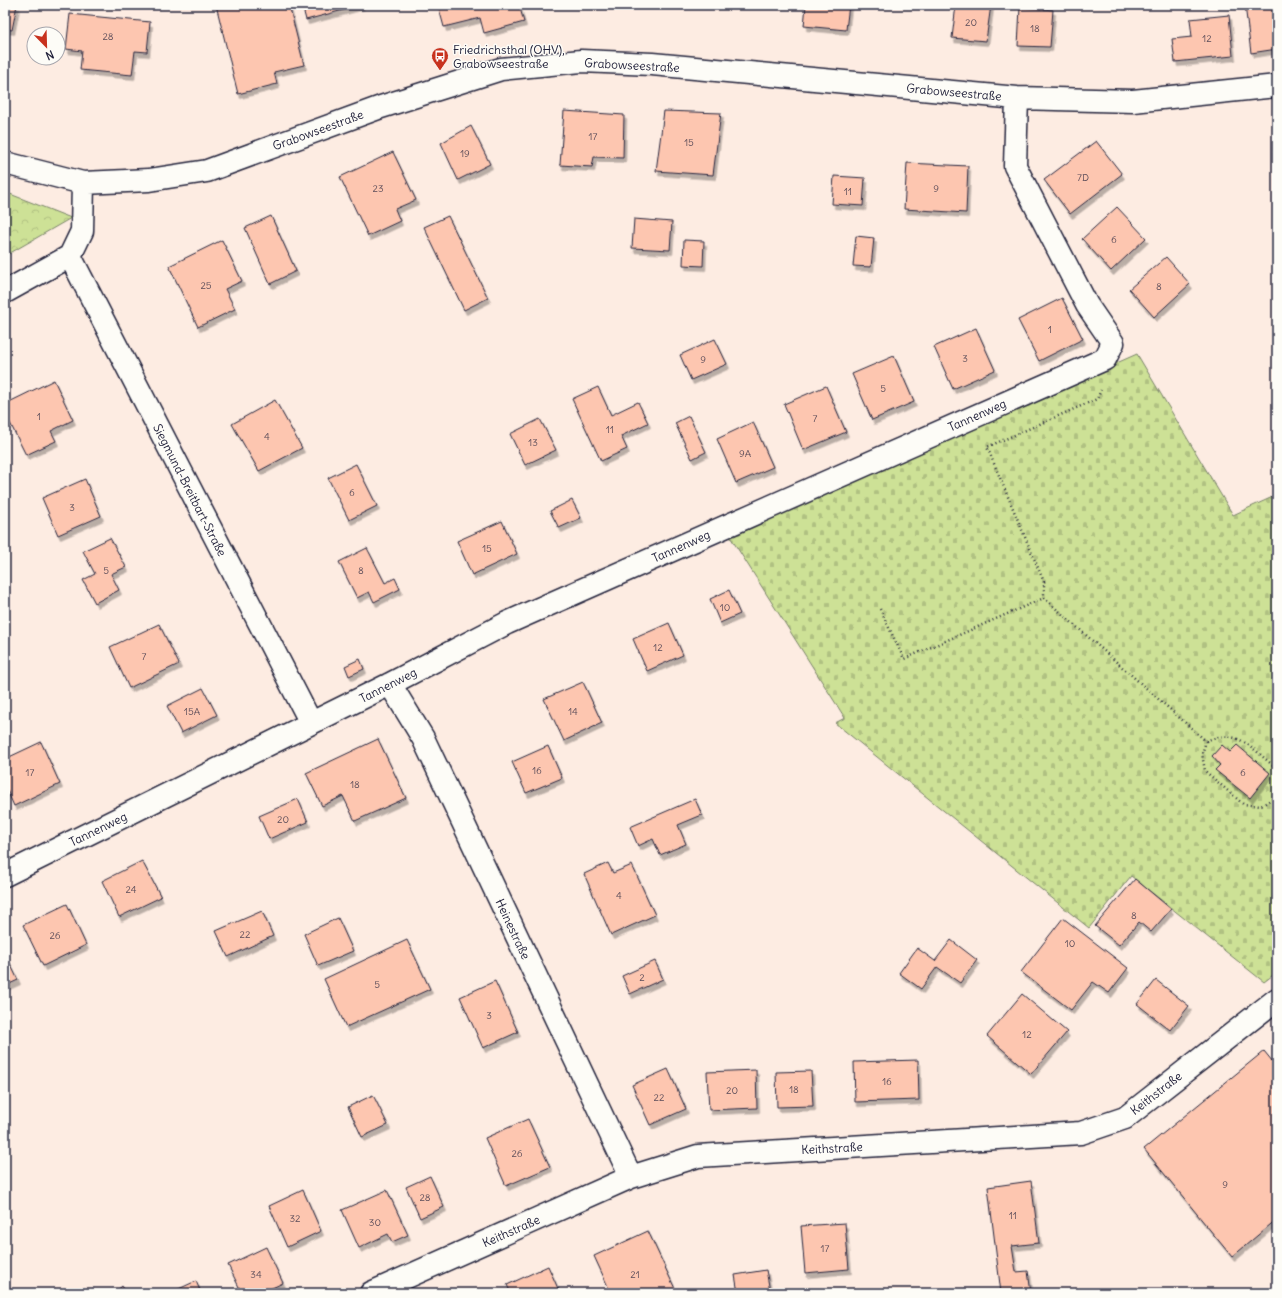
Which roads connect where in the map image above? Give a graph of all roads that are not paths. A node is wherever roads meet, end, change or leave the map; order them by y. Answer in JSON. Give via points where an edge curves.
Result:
{"nodes":[{"id":1,"x":1277,"y":86,"type":"edge"},
{"id":2,"x":1017,"y":98,"type":"junction"},
{"id":3,"x":5,"y":163,"type":"edge"},
{"id":4,"x":83,"y":183,"type":"junction"},
{"id":5,"x":70,"y":256,"type":"junction"},
{"id":6,"x":5,"y":292,"type":"edge"},
{"id":7,"x":390,"y":684,"type":"junction"},
{"id":8,"x":311,"y":723,"type":"junction"},
{"id":9,"x":5,"y":876,"type":"edge"},
{"id":10,"x":1277,"y":999,"type":"edge"},
{"id":11,"x":630,"y":1177,"type":"junction"},
{"id":12,"x":371,"y":1293,"type":"edge"}],
"edges":[{"from":1,"to":2,"type":"street","name":"Grabowseestraße","via":[[1133,101]]},
{"from":2,"to":4,"type":"street","name":"Grabowseestraße","via":[[652,64],[581,61],[501,69],[381,107],[207,171],[149,180]]},
{"from":2,"to":7,"type":"street","name":"Tannenweg","via":[[1015,166],[1087,305],[1113,343],[1105,359],[507,623]]},
{"from":3,"to":4,"type":"street","name":"Grabowseestraße"},
{"from":4,"to":5,"type":"street","via":[[82,231]]},
{"from":5,"to":6,"type":"street"},
{"from":5,"to":8,"type":"street","name":"Siegmund-Breitbart-Straße"},
{"from":7,"to":8,"type":"street","name":"Tannenweg"},
{"from":7,"to":11,"type":"street","name":"Heinestraße","via":[[423,738]]},
{"from":8,"to":9,"type":"street","name":"Tannenweg"},
{"from":10,"to":11,"type":"street","name":"Keithstraße","via":[[1125,1118],[1081,1133],[698,1156]]},
{"from":11,"to":12,"type":"street","name":"Keithstraße"}]}
